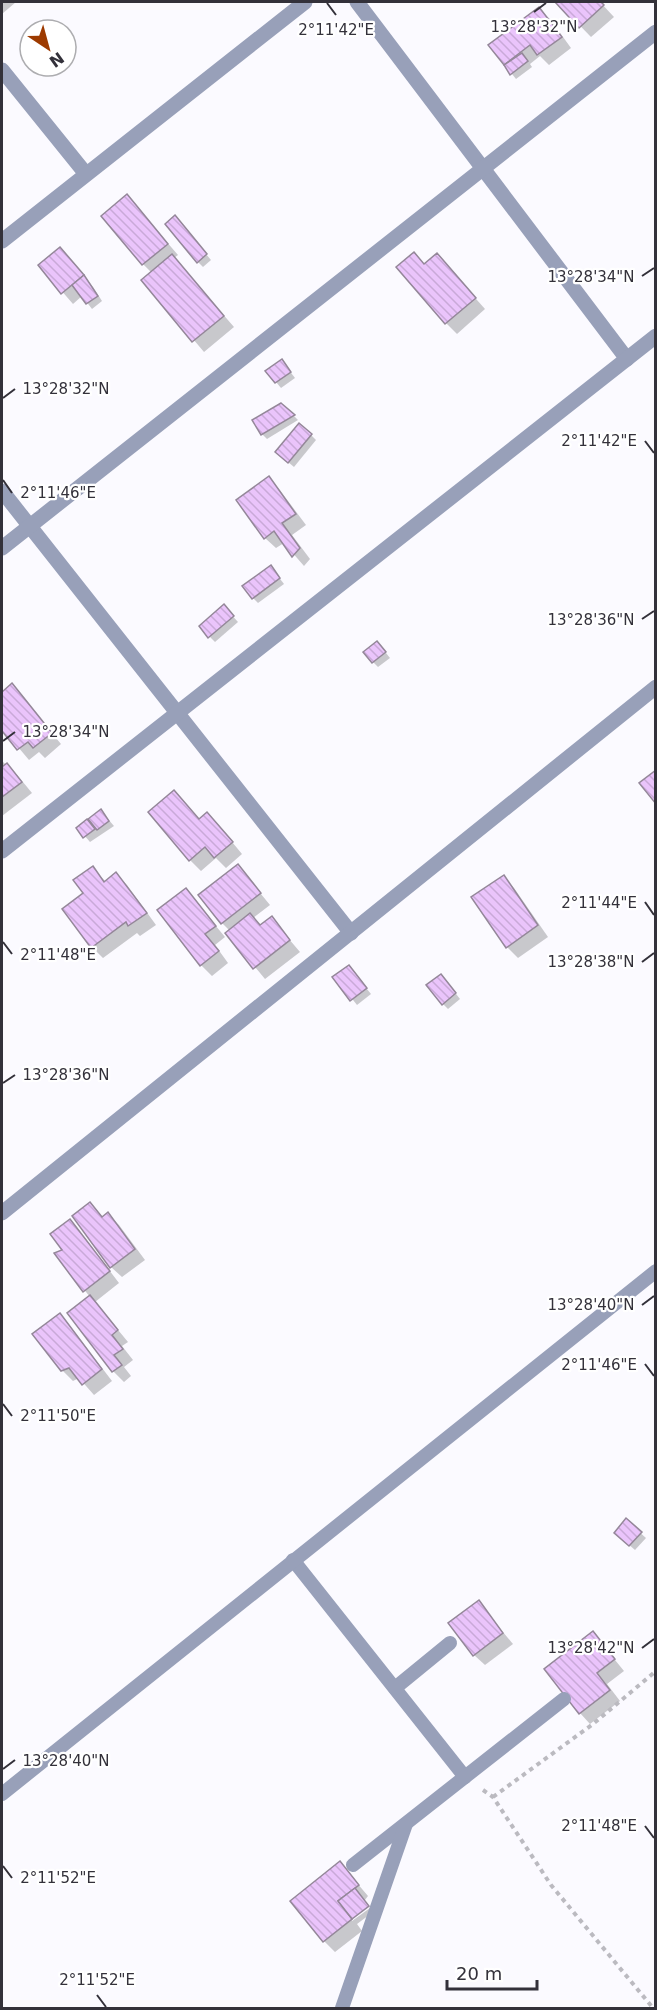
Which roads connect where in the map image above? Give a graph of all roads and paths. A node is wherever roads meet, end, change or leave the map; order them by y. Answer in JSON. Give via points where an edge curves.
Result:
{"nodes":[{"id":1,"x":304,"y":2,"type":"edge"},
{"id":2,"x":357,"y":2,"type":"edge"},
{"id":3,"x":656,"y":32,"type":"edge"},
{"id":4,"x":2,"y":70,"type":"edge"},
{"id":5,"x":483,"y":168,"type":"junction"},
{"id":6,"x":86,"y":174,"type":"junction"},
{"id":7,"x":2,"y":241,"type":"edge"},
{"id":8,"x":656,"y":336,"type":"edge"},
{"id":9,"x":627,"y":359,"type":"junction"},
{"id":10,"x":2,"y":491,"type":"edge"},
{"id":11,"x":30,"y":526,"type":"junction"},
{"id":12,"x":2,"y":548,"type":"edge"},
{"id":13,"x":656,"y":687,"type":"edge"},
{"id":14,"x":177,"y":713,"type":"junction"},
{"id":15,"x":2,"y":851,"type":"edge"},
{"id":16,"x":351,"y":933,"type":"junction"},
{"id":17,"x":2,"y":1213,"type":"edge"},
{"id":18,"x":656,"y":1271,"type":"edge"},
{"id":19,"x":293,"y":1560,"type":"junction"},
{"id":20,"x":450,"y":1643,"type":"dead end"},
{"id":21,"x":656,"y":1671,"type":"edge"},
{"id":22,"x":395,"y":1688,"type":"junction"},
{"id":23,"x":564,"y":1699,"type":"dead end"},
{"id":24,"x":465,"y":1777,"type":"junction"},
{"id":25,"x":2,"y":1794,"type":"edge"},
{"id":26,"x":493,"y":1797,"type":"junction"},
{"id":27,"x":406,"y":1824,"type":"junction"},
{"id":28,"x":353,"y":1865,"type":"dead end"},
{"id":29,"x":342,"y":2008,"type":"edge"},
{"id":30,"x":653,"y":2008,"type":"edge"}],
"edges":[{"from":1,"to":6,"type":"street"},
{"from":2,"to":5,"type":"street"},
{"from":3,"to":5,"type":"street"},
{"from":4,"to":6,"type":"street"},
{"from":5,"to":9,"type":"street"},
{"from":5,"to":11,"type":"street"},
{"from":6,"to":7,"type":"street"},
{"from":8,"to":9,"type":"street"},
{"from":9,"to":14,"type":"street"},
{"from":10,"to":11,"type":"street"},
{"from":11,"to":12,"type":"street"},
{"from":11,"to":14,"type":"street"},
{"from":13,"to":16,"type":"street"},
{"from":14,"to":15,"type":"street"},
{"from":14,"to":16,"type":"street"},
{"from":16,"to":17,"type":"street"},
{"from":18,"to":19,"type":"lane"},
{"from":19,"to":22,"type":"lane"},
{"from":19,"to":25,"type":"lane"},
{"from":20,"to":22,"type":"lane"},
{"from":21,"to":26,"type":"path","via":[[593,1724]]},
{"from":22,"to":24,"type":"lane"},
{"from":23,"to":24,"type":"lane"},
{"from":24,"to":26,"type":"path"},
{"from":24,"to":27,"type":"lane"},
{"from":26,"to":30,"type":"path","via":[[551,1885]]},
{"from":27,"to":28,"type":"lane"},
{"from":27,"to":29,"type":"lane"}]}
